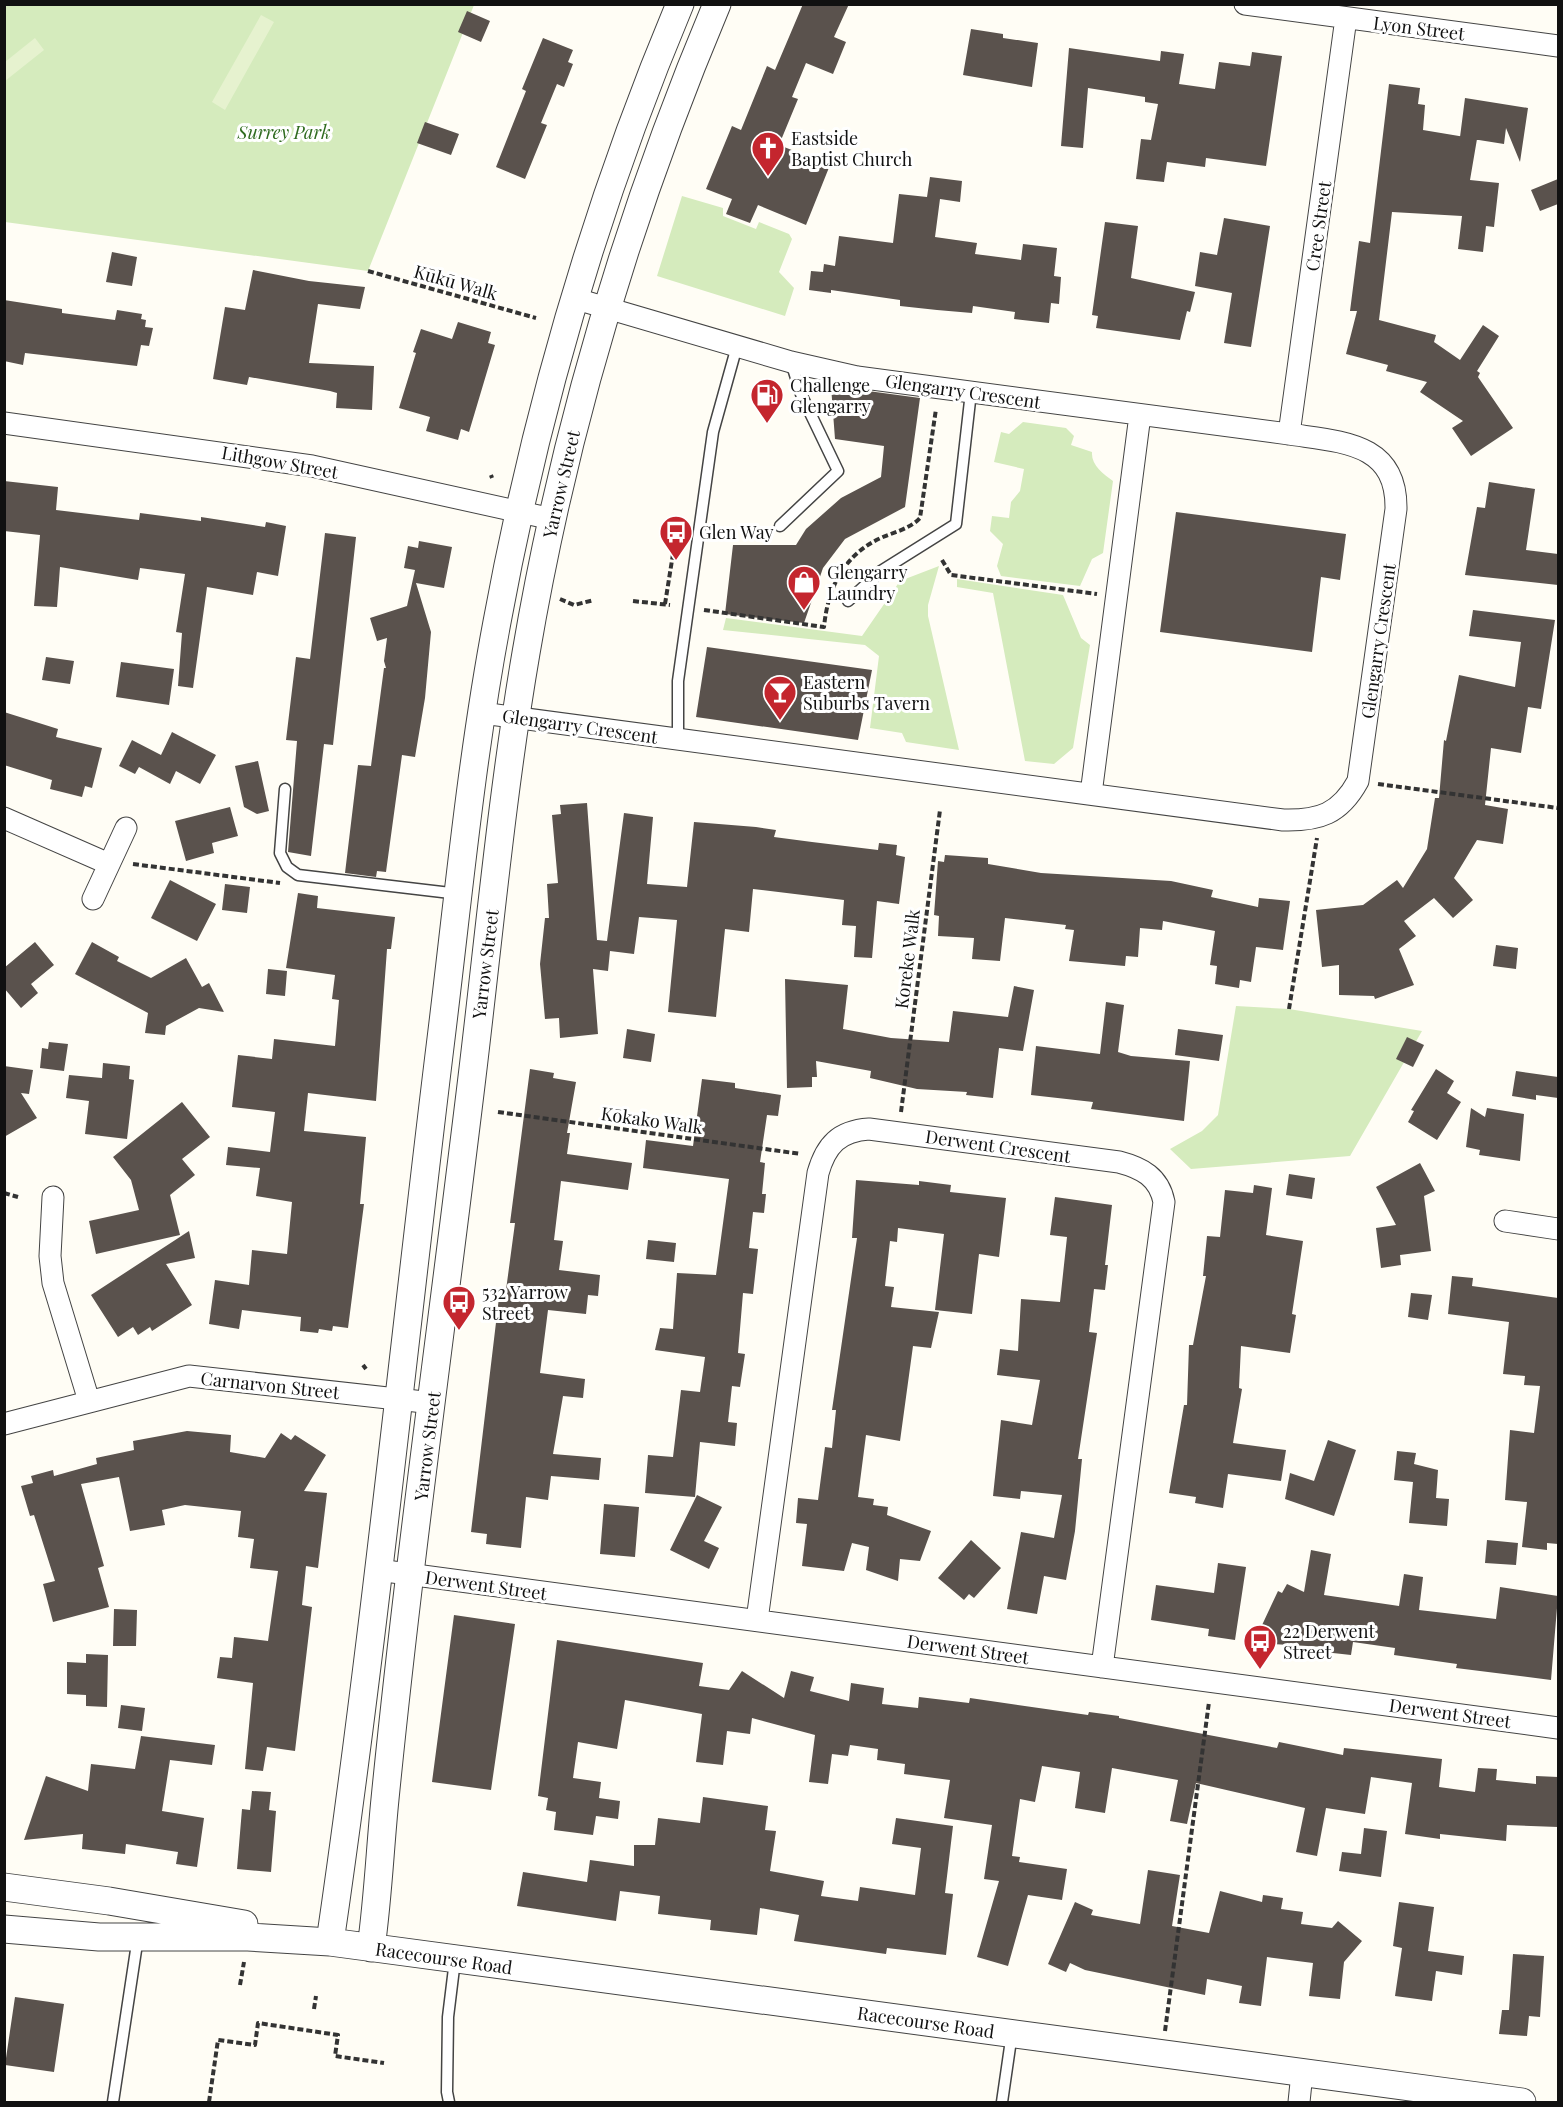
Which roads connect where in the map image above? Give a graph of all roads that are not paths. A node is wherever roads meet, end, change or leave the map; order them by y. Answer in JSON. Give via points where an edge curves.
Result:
{"nodes":[{"id":1,"x":680,"y":4,"type":"edge"},
{"id":2,"x":717,"y":4,"type":"edge"},
{"id":3,"x":1245,"y":4,"type":"edge"},
{"id":4,"x":1346,"y":18,"type":"junction"},
{"id":5,"x":1558,"y":46,"type":"edge"},
{"id":6,"x":573,"y":298,"type":"junction"},
{"id":7,"x":605,"y":308,"type":"junction"},
{"id":8,"x":737,"y":346,"type":"junction"},
{"id":9,"x":791,"y":362,"type":"junction"},
{"id":10,"x":971,"y":392,"type":"junction"},
{"id":11,"x":1140,"y":415,"type":"junction"},
{"id":12,"x":4,"y":423,"type":"edge"},
{"id":13,"x":1289,"y":434,"type":"junction"},
{"id":14,"x":519,"y":512,"type":"junction"},
{"id":15,"x":552,"y":519,"type":"junction"},
{"id":16,"x":780,"y":526,"type":"dead end"},
{"id":17,"x":848,"y":601,"type":"dead end"},
{"id":18,"x":482,"y":713,"type":"junction"},
{"id":19,"x":516,"y":717,"type":"junction"},
{"id":20,"x":678,"y":739,"type":"junction"},
{"id":21,"x":285,"y":789,"type":"dead end"},
{"id":22,"x":1091,"y":794,"type":"junction"},
{"id":23,"x":4,"y":818,"type":"edge"},
{"id":24,"x":126,"y":828,"type":"dead end"},
{"id":25,"x":109,"y":864,"type":"junction"},
{"id":26,"x":459,"y":894,"type":"junction"},
{"id":27,"x":93,"y":899,"type":"dead end"},
{"id":28,"x":53,"y":1197,"type":"dead end"},
{"id":29,"x":1505,"y":1221,"type":"dead end"},
{"id":30,"x":1558,"y":1229,"type":"edge"},
{"id":31,"x":397,"y":1399,"type":"junction"},
{"id":32,"x":89,"y":1401,"type":"junction"},
{"id":33,"x":433,"y":1403,"type":"junction"},
{"id":34,"x":4,"y":1424,"type":"edge"},
{"id":35,"x":378,"y":1570,"type":"junction"},
{"id":36,"x":411,"y":1575,"type":"junction"},
{"id":37,"x":757,"y":1620,"type":"junction"},
{"id":38,"x":1102,"y":1667,"type":"junction"},
{"id":39,"x":1558,"y":1728,"type":"edge"},
{"id":40,"x":4,"y":1887,"type":"edge"},
{"id":41,"x":4,"y":1929,"type":"edge"},
{"id":42,"x":138,"y":1935,"type":"junction"},
{"id":43,"x":330,"y":1942,"type":"junction"},
{"id":44,"x":371,"y":1948,"type":"junction"},
{"id":45,"x":455,"y":1959,"type":"junction"},
{"id":46,"x":1012,"y":2033,"type":"junction"},
{"id":47,"x":1302,"y":2073,"type":"junction"},
{"id":48,"x":113,"y":2103,"type":"edge"},
{"id":49,"x":449,"y":2103,"type":"edge"},
{"id":50,"x":1002,"y":2103,"type":"edge"},
{"id":51,"x":1299,"y":2103,"type":"edge"},
{"id":52,"x":1522,"y":2103,"type":"edge"}],
"edges":[{"from":1,"to":6,"type":"street","name":"Yarrow Street","via":[[624,145]]},
{"from":2,"to":7,"type":"street","name":"Yarrow Street","via":[[670,122]]},
{"from":3,"to":4,"type":"street","name":"Lyon Street"},
{"from":4,"to":5,"type":"street","name":"Lyon Street"},
{"from":4,"to":13,"type":"street","name":"Cree Street"},
{"from":6,"to":7,"type":"street","name":"Glengarry Crescent"},
{"from":6,"to":14,"type":"street","name":"Yarrow Street"},
{"from":7,"to":8,"type":"street","name":"Glengarry Crescent"},
{"from":7,"to":15,"type":"street","name":"Yarrow Street"},
{"from":8,"to":9,"type":"street","name":"Glengarry Crescent"},
{"from":8,"to":20,"type":"lane","name":"Glengarry Crescent","via":[[713,432],[678,681]]},
{"from":9,"to":10,"type":"street","name":"Glengarry Crescent","via":[[857,377]]},
{"from":9,"to":16,"type":"lane","via":[[801,394],[838,471]]},
{"from":10,"to":11,"type":"street","name":"Glengarry Crescent"},
{"from":10,"to":17,"type":"lane","via":[[956,524],[881,571]]},
{"from":11,"to":13,"type":"street","name":"Glengarry Crescent"},
{"from":11,"to":22,"type":"street"},
{"from":12,"to":14,"type":"street","name":"Lithgow Street","via":[[312,466]]},
{"from":13,"to":22,"type":"street","name":"Glengarry Crescent","via":[[1366,450],[1390,473],[1396,490],[1358,781],[1349,798],[1320,816],[1282,820]]},
{"from":14,"to":15,"type":"street","name":"Lithgow Street"},
{"from":14,"to":18,"type":"street","name":"Yarrow Street"},
{"from":15,"to":19,"type":"street","name":"Yarrow Street"},
{"from":18,"to":19,"type":"street","name":"Glengarry Crescent"},
{"from":18,"to":26,"type":"street","name":"Yarrow Street"},
{"from":19,"to":20,"type":"street","name":"Glengarry Crescent"},
{"from":19,"to":33,"type":"street","name":"Yarrow Street"},
{"from":20,"to":22,"type":"street","name":"Glengarry Crescent"},
{"from":21,"to":26,"type":"lane","via":[[280,853],[287,867],[298,875]]},
{"from":23,"to":25,"type":"street"},
{"from":24,"to":25,"type":"street"},
{"from":25,"to":27,"type":"street"},
{"from":26,"to":31,"type":"street","name":"Yarrow Street"},
{"from":28,"to":32,"type":"street","via":[[53,1283]]},
{"from":29,"to":30,"type":"street"},
{"from":31,"to":32,"type":"street","name":"Carnarvon Street","via":[[204,1376]]},
{"from":31,"to":33,"type":"street","name":"Carnarvon Street"},
{"from":31,"to":35,"type":"street","name":"Yarrow Street"},
{"from":32,"to":34,"type":"street","name":"Carnarvon Street"},
{"from":33,"to":36,"type":"street","name":"Yarrow Street"},
{"from":35,"to":36,"type":"street","name":"Derwent Street"},
{"from":35,"to":43,"type":"street","name":"Yarrow Street"},
{"from":36,"to":37,"type":"street","name":"Derwent Street"},
{"from":36,"to":44,"type":"street","name":"Yarrow Street"},
{"from":37,"to":38,"type":"street","name":"Derwent Street"},
{"from":37,"to":38,"type":"street","name":"Derwent Crescent","via":[[819,1173],[831,1144],[848,1132],[869,1129],[1119,1162],[1144,1171],[1161,1191],[1164,1202]]},
{"from":38,"to":39,"type":"street","name":"Derwent Street"},
{"from":40,"to":43,"type":"street","name":"Racecourse Road","via":[[143,1906]]},
{"from":41,"to":42,"type":"street","name":"Racecourse Road"},
{"from":42,"to":43,"type":"street","name":"Racecourse Road"},
{"from":42,"to":48,"type":"lane"},
{"from":43,"to":44,"type":"street","name":"Racecourse Road"},
{"from":44,"to":45,"type":"street","name":"Racecourse Road"},
{"from":45,"to":46,"type":"street","name":"Racecourse Road"},
{"from":45,"to":49,"type":"lane","via":[[448,2017]]},
{"from":46,"to":47,"type":"street","name":"Racecourse Road"},
{"from":46,"to":50,"type":"lane"},
{"from":47,"to":51,"type":"street"},
{"from":47,"to":52,"type":"street","name":"Racecourse Road"}]}
